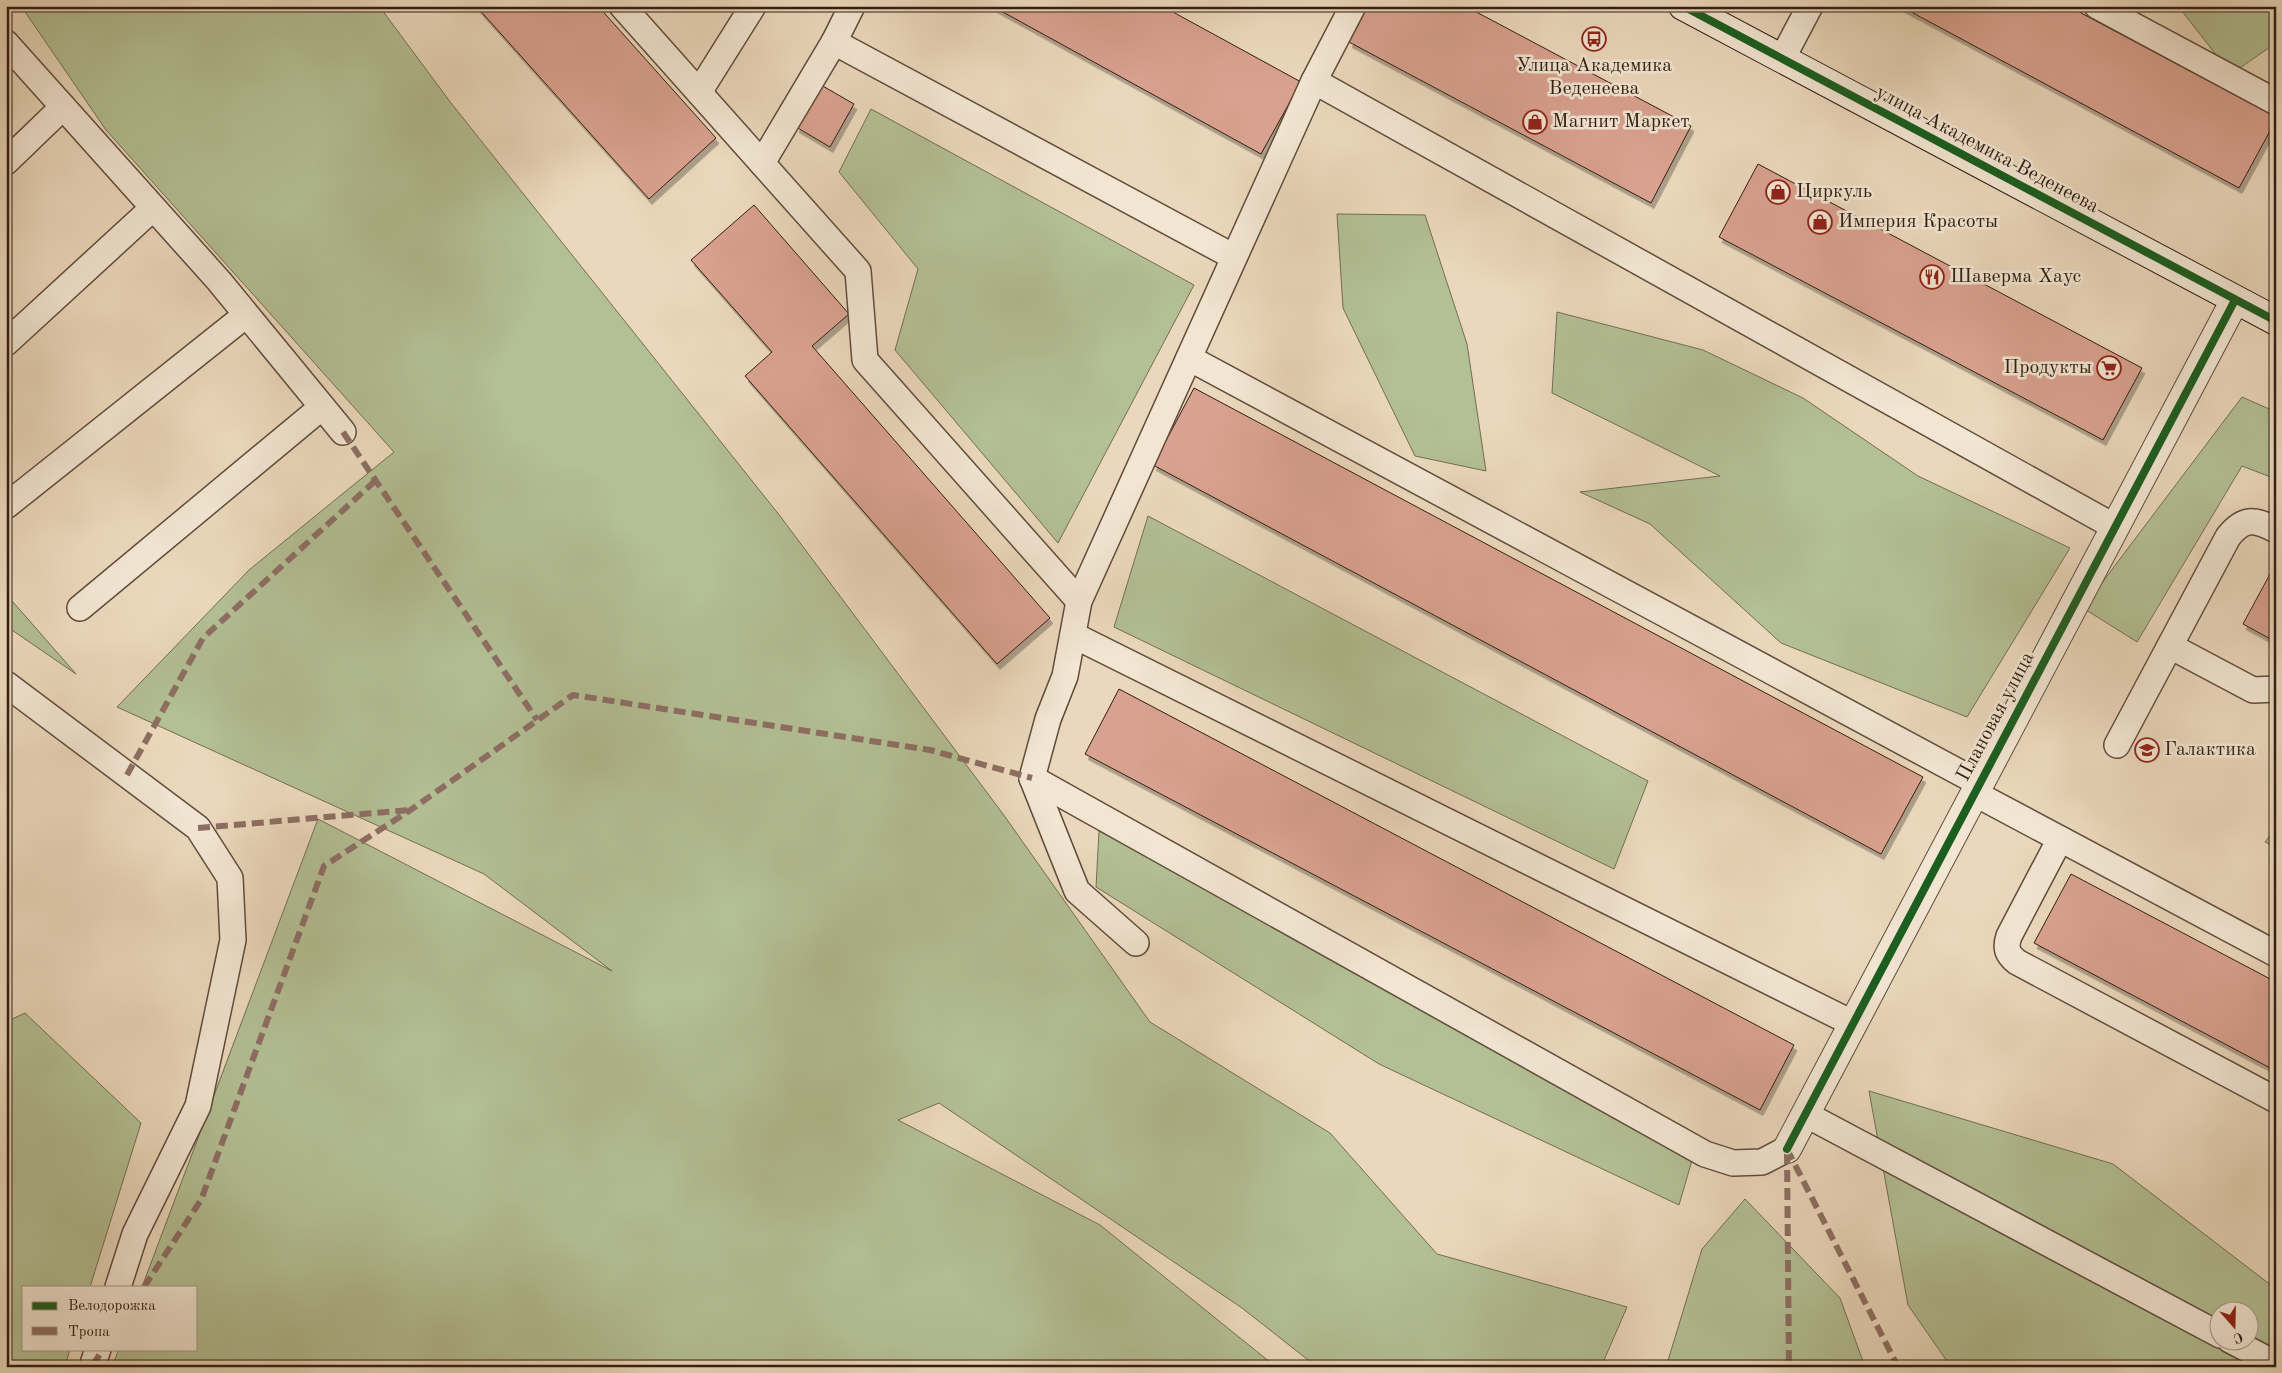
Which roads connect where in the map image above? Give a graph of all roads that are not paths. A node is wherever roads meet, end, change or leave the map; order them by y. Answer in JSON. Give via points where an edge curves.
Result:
{"nodes":[{"id":1,"x":622,"y":6,"type":"edge"},
{"id":2,"x":753,"y":6,"type":"edge"},
{"id":3,"x":852,"y":6,"type":"edge"},
{"id":4,"x":1353,"y":6,"type":"edge"},
{"id":5,"x":1683,"y":6,"type":"edge"},
{"id":6,"x":1810,"y":6,"type":"edge"},
{"id":7,"x":2097,"y":6,"type":"edge"},
{"id":8,"x":834,"y":42,"type":"junction"},
{"id":9,"x":6,"y":43,"type":"edge"},
{"id":10,"x":1782,"y":59,"type":"junction"},
{"id":11,"x":1314,"y":81,"type":"junction"},
{"id":12,"x":699,"y":92,"type":"junction"},
{"id":13,"x":2276,"y":102,"type":"edge"},
{"id":14,"x":63,"y":108,"type":"junction"},
{"id":15,"x":6,"y":162,"type":"edge"},
{"id":16,"x":762,"y":163,"type":"junction"},
{"id":17,"x":153,"y":208,"type":"junction"},
{"id":18,"x":1234,"y":257,"type":"junction"},
{"id":19,"x":2235,"y":300,"type":"junction"},
{"id":20,"x":246,"y":315,"type":"junction"},
{"id":21,"x":2276,"y":321,"type":"edge"},
{"id":22,"x":6,"y":343,"type":"edge"},
{"id":23,"x":1189,"y":358,"type":"junction"},
{"id":24,"x":322,"y":407,"type":"junction"},
{"id":25,"x":343,"y":432,"type":"dead end"},
{"id":26,"x":6,"y":506,"type":"edge"},
{"id":27,"x":2114,"y":527,"type":"junction"},
{"id":28,"x":2276,"y":530,"type":"edge"},
{"id":29,"x":1079,"y":601,"type":"junction"},
{"id":30,"x":80,"y":608,"type":"dead end"},
{"id":31,"x":1073,"y":636,"type":"junction"},
{"id":32,"x":2170,"y":646,"type":"junction"},
{"id":33,"x":6,"y":684,"type":"edge"},
{"id":34,"x":2276,"y":689,"type":"edge"},
{"id":35,"x":2117,"y":745,"type":"dead end"},
{"id":36,"x":1032,"y":778,"type":"junction"},
{"id":37,"x":1977,"y":788,"type":"junction"},
{"id":38,"x":2060,"y":839,"type":"junction"},
{"id":39,"x":1136,"y":943,"type":"dead end"},
{"id":40,"x":2276,"y":954,"type":"edge"},
{"id":41,"x":1852,"y":1023,"type":"junction"},
{"id":42,"x":2276,"y":1100,"type":"edge"},
{"id":43,"x":1805,"y":1114,"type":"junction"},
{"id":44,"x":1787,"y":1149,"type":"joint"},
{"id":45,"x":118,"y":1286,"type":"edge"},
{"id":46,"x":2210,"y":1330,"type":"edge"},
{"id":47,"x":98,"y":1350,"type":"edge"},
{"id":48,"x":2249,"y":1350,"type":"edge"},
{"id":49,"x":2276,"y":1364,"type":"edge"},
{"id":50,"x":92,"y":1367,"type":"edge"}],
"edges":[{"from":1,"to":12,"type":"lane"},
{"from":2,"to":12,"type":"lane"},
{"from":3,"to":8,"type":"lane"},
{"from":4,"to":11,"type":"lane"},
{"from":5,"to":10,"type":"street","name":"улица Академика Веденеева"},
{"from":6,"to":10,"type":"lane"},
{"from":7,"to":13,"type":"lane"},
{"from":8,"to":16,"type":"lane"},
{"from":8,"to":18,"type":"lane"},
{"from":9,"to":14,"type":"lane"},
{"from":10,"to":19,"type":"street","name":"улица Академика Веденеева"},
{"from":11,"to":18,"type":"lane"},
{"from":11,"to":27,"type":"lane"},
{"from":12,"to":16,"type":"lane"},
{"from":14,"to":15,"type":"lane"},
{"from":14,"to":17,"type":"lane"},
{"from":16,"to":29,"type":"lane","via":[[858,271],[865,360]]},
{"from":17,"to":20,"type":"lane"},
{"from":17,"to":22,"type":"lane"},
{"from":18,"to":23,"type":"lane"},
{"from":19,"to":21,"type":"street","name":"улица Академика Веденеева"},
{"from":19,"to":27,"type":"street","name":"Плановая улица"},
{"from":20,"to":24,"type":"lane"},
{"from":20,"to":26,"type":"lane"},
{"from":23,"to":29,"type":"lane"},
{"from":23,"to":37,"type":"lane"},
{"from":24,"to":25,"type":"lane"},
{"from":24,"to":30,"type":"lane"},
{"from":27,"to":37,"type":"street","name":"Плановая улица"},
{"from":28,"to":32,"type":"lane","via":[[2251,521],[2238,525],[2228,537]]},
{"from":29,"to":31,"type":"lane"},
{"from":31,"to":36,"type":"lane","via":[[1065,676],[1048,720]]},
{"from":31,"to":41,"type":"lane"},
{"from":32,"to":34,"type":"lane","via":[[2252,690]]},
{"from":32,"to":35,"type":"lane"},
{"from":33,"to":45,"type":"lane","via":[[198,828],[230,878],[232,940],[198,1106],[135,1234]]},
{"from":36,"to":39,"type":"lane","via":[[1077,891]]},
{"from":36,"to":44,"type":"lane","via":[[1705,1154],[1733,1163],[1762,1162]]},
{"from":37,"to":38,"type":"lane"},
{"from":37,"to":41,"type":"street","name":"Плановая улица"},
{"from":38,"to":40,"type":"lane"},
{"from":38,"to":42,"type":"lane","via":[[2009,936],[2006,946],[2009,955]]},
{"from":41,"to":43,"type":"street","name":"Плановая улица"},
{"from":43,"to":44,"type":"street","name":"Плановая улица"},
{"from":43,"to":46,"type":"lane"},
{"from":47,"to":50,"type":"lane"},
{"from":48,"to":49,"type":"lane"}]}
